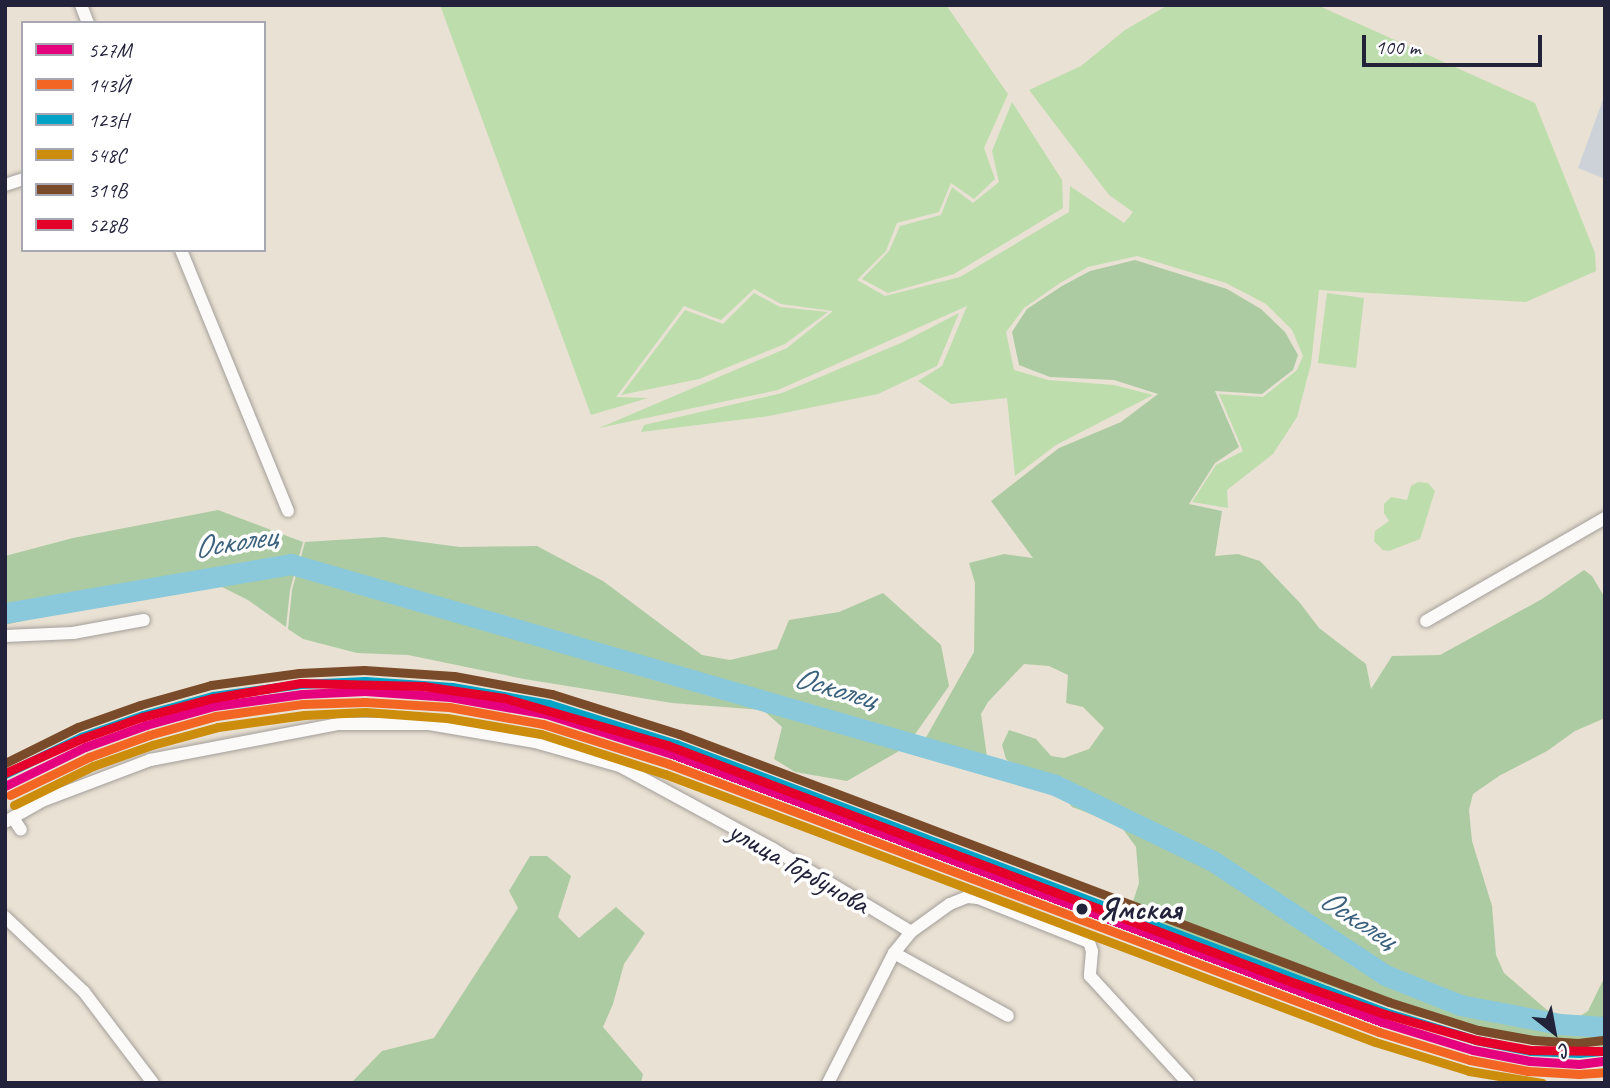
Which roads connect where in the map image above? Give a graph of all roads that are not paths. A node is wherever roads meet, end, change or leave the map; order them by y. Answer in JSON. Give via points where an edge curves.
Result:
{"nodes":[{"id":1,"x":182,"y":252,"type":"edge"},
{"id":2,"x":288,"y":511,"type":"dead end"},
{"id":3,"x":1605,"y":518,"type":"edge"},
{"id":4,"x":144,"y":620,"type":"dead end"},
{"id":5,"x":1426,"y":621,"type":"dead end"},
{"id":6,"x":5,"y":636,"type":"edge"},
{"id":7,"x":9,"y":820,"type":"edge"},
{"id":8,"x":21,"y":830,"type":"dead end"},
{"id":9,"x":5,"y":916,"type":"edge"},
{"id":10,"x":911,"y":932,"type":"junction"},
{"id":11,"x":894,"y":953,"type":"junction"},
{"id":12,"x":1008,"y":1016,"type":"dead end"},
{"id":13,"x":153,"y":1083,"type":"edge"},
{"id":14,"x":828,"y":1083,"type":"edge"},
{"id":15,"x":1188,"y":1083,"type":"edge"}],
"edges":[{"from":1,"to":2,"type":"street"},
{"from":3,"to":5,"type":"street"},
{"from":4,"to":6,"type":"street","via":[[73,633]]},
{"from":7,"to":8,"type":"street"},
{"from":7,"to":10,"type":"street","name":"улица Горбунова","via":[[42,801],[150,760],[338,724],[429,724],[536,742],[620,766],[773,849]]},
{"from":9,"to":13,"type":"street","via":[[84,992]]},
{"from":10,"to":11,"type":"street"},
{"from":10,"to":15,"type":"street","via":[[967,897],[1089,942],[1090,976]]},
{"from":11,"to":12,"type":"street"},
{"from":11,"to":14,"type":"street"}]}
